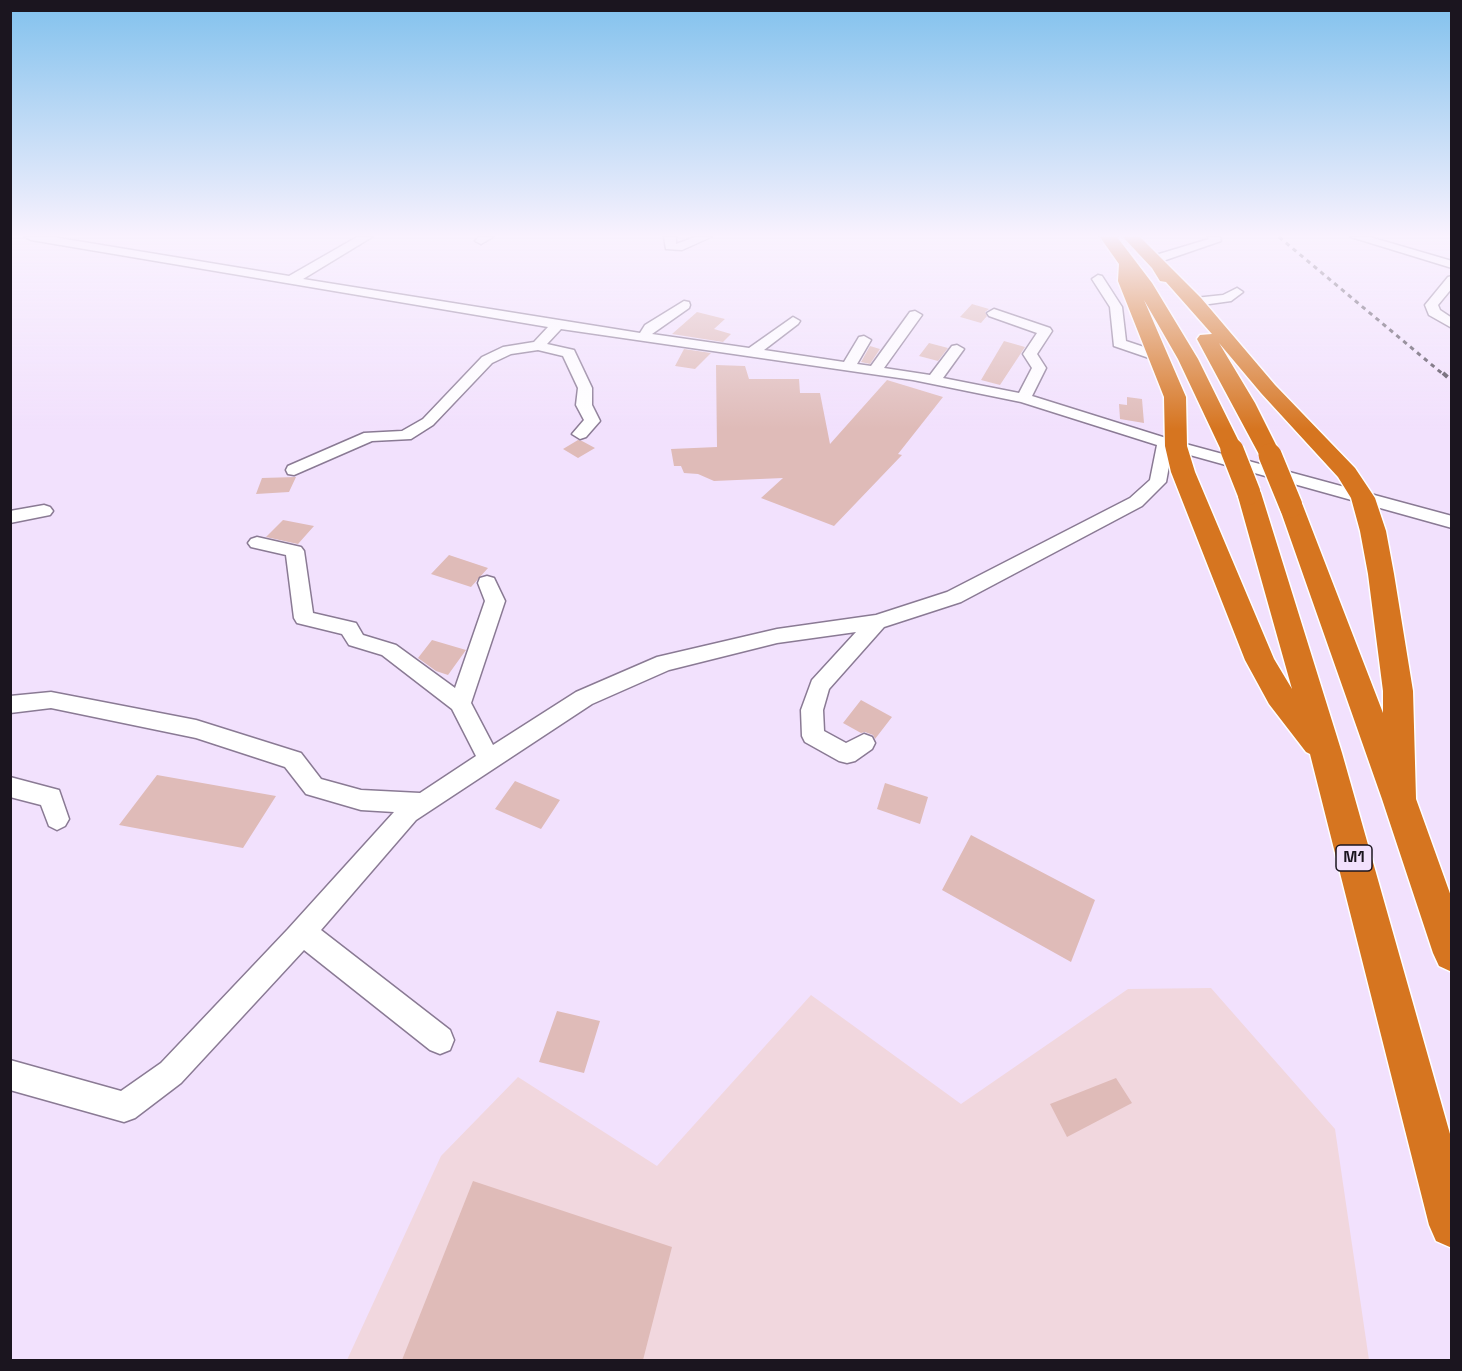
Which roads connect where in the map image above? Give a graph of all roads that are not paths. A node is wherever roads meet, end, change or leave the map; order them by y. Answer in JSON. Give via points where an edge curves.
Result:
{"nodes":[{"id":1,"x":416,"y":301,"type":"edge"},
{"id":2,"x":1112,"y":301,"type":"edge"},
{"id":3,"x":1135,"y":301,"type":"edge"},
{"id":4,"x":1154,"y":301,"type":"edge"},
{"id":5,"x":1181,"y":301,"type":"edge"},
{"id":6,"x":1203,"y":301,"type":"edge"},
{"id":7,"x":1434,"y":301,"type":"edge"},
{"id":8,"x":1195,"y":302,"type":"joint"},
{"id":9,"x":684,"y":305,"type":"dead end"},
{"id":10,"x":994,"y":313,"type":"dead end"},
{"id":11,"x":915,"y":315,"type":"dead end"},
{"id":12,"x":794,"y":321,"type":"dead end"},
{"id":13,"x":1452,"y":324,"type":"edge"},
{"id":14,"x":558,"y":325,"type":"junction"},
{"id":15,"x":644,"y":338,"type":"junction"},
{"id":16,"x":864,"y":339,"type":"dead end"},
{"id":17,"x":538,"y":346,"type":"junction"},
{"id":18,"x":957,"y":349,"type":"dead end"},
{"id":19,"x":752,"y":353,"type":"junction"},
{"id":20,"x":1157,"y":356,"type":"junction"},
{"id":21,"x":848,"y":367,"type":"junction"},
{"id":22,"x":875,"y":370,"type":"junction"},
{"id":23,"x":934,"y":380,"type":"junction"},
{"id":24,"x":1024,"y":398,"type":"junction"},
{"id":25,"x":580,"y":434,"type":"dead end"},
{"id":26,"x":1170,"y":445,"type":"junction"},
{"id":27,"x":294,"y":470,"type":"dead end"},
{"id":28,"x":1364,"y":498,"type":"junction"},
{"id":29,"x":44,"y":511,"type":"dead end"},
{"id":30,"x":10,"y":517,"type":"edge"},
{"id":31,"x":1452,"y":522,"type":"edge"},
{"id":32,"x":257,"y":543,"type":"dead end"},
{"id":33,"x":487,"y":583,"type":"dead end"},
{"id":34,"x":877,"y":622,"type":"junction"},
{"id":35,"x":460,"y":704,"type":"junction"},
{"id":36,"x":10,"y":705,"type":"edge"},
{"id":37,"x":864,"y":743,"type":"dead end"},
{"id":38,"x":1326,"y":753,"type":"junction"},
{"id":39,"x":489,"y":759,"type":"junction"},
{"id":40,"x":10,"y":787,"type":"edge"},
{"id":41,"x":1399,"y":799,"type":"junction"},
{"id":42,"x":424,"y":803,"type":"junction"},
{"id":43,"x":57,"y":819,"type":"dead end"},
{"id":44,"x":302,"y":932,"type":"junction"},
{"id":45,"x":1452,"y":953,"type":"edge"},
{"id":46,"x":440,"y":1040,"type":"dead end"},
{"id":47,"x":10,"y":1075,"type":"edge"},
{"id":48,"x":1452,"y":1225,"type":"edge"}],
"edges":[{"from":1,"to":14,"type":"street"},
{"from":2,"to":20,"type":"street","via":[[1119,343]]},
{"from":3,"to":20,"type":"highway"},
{"from":4,"to":38,"type":"highway","number":"M1","bridge":true,"via":[[1188,359],[1249,493]]},
{"from":5,"to":41,"type":"highway","bridge":true,"via":[[1216,354],[1270,455]]},
{"from":6,"to":8,"type":"street"},
{"from":7,"to":13,"type":"street","via":[[1431,305],[1434,312]]},
{"from":8,"to":28,"type":"highway","via":[[1268,389],[1347,473]]},
{"from":9,"to":15,"type":"street","via":[[650,328]]},
{"from":10,"to":24,"type":"street","via":[[1044,332],[1030,354],[1039,368]]},
{"from":11,"to":22,"type":"street"},
{"from":12,"to":19,"type":"street"},
{"from":14,"to":15,"type":"street"},
{"from":14,"to":17,"type":"street"},
{"from":15,"to":19,"type":"street"},
{"from":16,"to":21,"type":"street"},
{"from":17,"to":25,"type":"street","via":[[569,353],[585,388],[584,405],[592,421]]},
{"from":17,"to":27,"type":"street","via":[[508,351],[487,360],[428,422],[405,436],[370,436]]},
{"from":18,"to":23,"type":"street"},
{"from":19,"to":21,"type":"street"},
{"from":20,"to":26,"type":"highway","via":[[1175,397]]},
{"from":21,"to":22,"type":"street"},
{"from":22,"to":23,"type":"street"},
{"from":23,"to":24,"type":"street"},
{"from":24,"to":26,"type":"street"},
{"from":26,"to":28,"type":"street"},
{"from":26,"to":34,"type":"street","via":[[1158,482],[1136,502],[954,597]]},
{"from":26,"to":38,"type":"highway","via":[[1260,660],[1293,715]]},
{"from":28,"to":31,"type":"street"},
{"from":28,"to":41,"type":"highway","via":[[1377,552],[1398,691]]},
{"from":29,"to":30,"type":"street"},
{"from":32,"to":35,"type":"street","via":[[295,551],[304,618],[349,628],[356,640],[389,650]]},
{"from":33,"to":35,"type":"street","via":[[495,601]]},
{"from":34,"to":37,"type":"street","via":[[819,686],[812,710],[813,736],[847,754]]},
{"from":34,"to":39,"type":"street","via":[[777,636],[664,663],[584,698]]},
{"from":35,"to":39,"type":"street"},
{"from":36,"to":42,"type":"street","via":[[51,700],[196,729],[293,760],[314,787],[360,800]]},
{"from":38,"to":48,"type":"highway","number":"M1"},
{"from":39,"to":42,"type":"street"},
{"from":40,"to":43,"type":"street","via":[[51,797]]},
{"from":41,"to":45,"type":"highway"},
{"from":42,"to":44,"type":"street","via":[[408,813]]},
{"from":44,"to":46,"type":"street"},
{"from":44,"to":47,"type":"street","via":[[171,1073],[124,1107]]}]}
